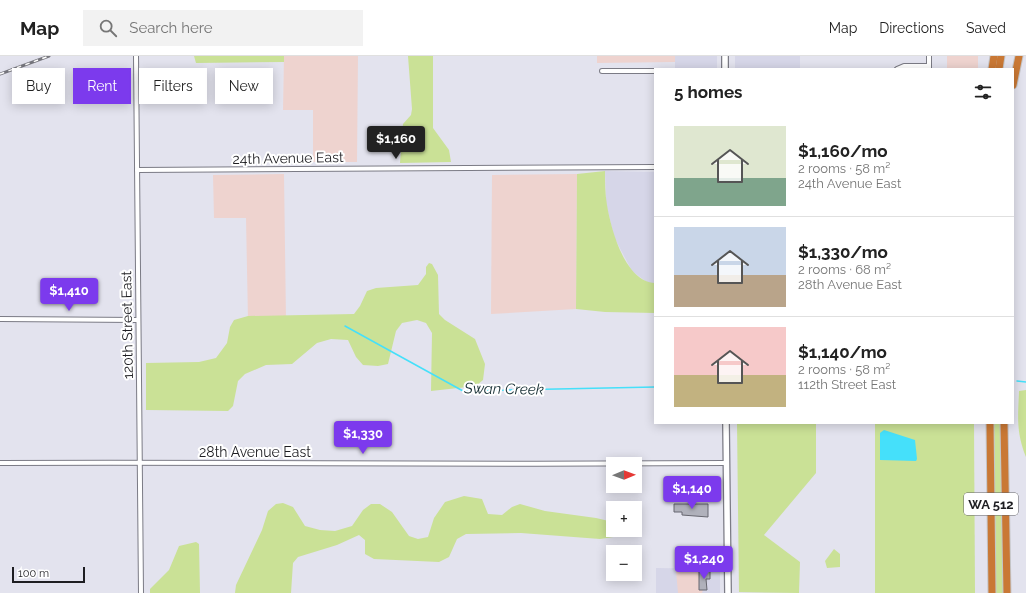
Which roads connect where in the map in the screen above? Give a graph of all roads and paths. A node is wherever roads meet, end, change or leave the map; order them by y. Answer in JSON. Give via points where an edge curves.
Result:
{"nodes":[{"id":1,"x":136,"y":56,"type":"edge"},
{"id":2,"x":726,"y":56,"type":"edge"},
{"id":3,"x":929,"y":56,"type":"edge"},
{"id":4,"x":994,"y":56,"type":"edge"},
{"id":5,"x":1001,"y":56,"type":"edge"},
{"id":6,"x":1015,"y":56,"type":"edge"},
{"id":7,"x":1019,"y":56,"type":"edge"},
{"id":8,"x":726,"y":68,"type":"edge"},
{"id":9,"x":899,"y":68,"type":"edge"},
{"id":10,"x":929,"y":68,"type":"edge"},
{"id":11,"x":992,"y":68,"type":"edge"},
{"id":12,"x":999,"y":68,"type":"edge"},
{"id":13,"x":1013,"y":68,"type":"edge"},
{"id":14,"x":654,"y":71,"type":"edge"},
{"id":15,"x":602,"y":72,"type":"dead end"},
{"id":16,"x":1014,"y":80,"type":"edge"},
{"id":17,"x":654,"y":166,"type":"edge"},
{"id":18,"x":137,"y":170,"type":"junction"},
{"id":19,"x":0,"y":319,"type":"edge"},
{"id":20,"x":138,"y":320,"type":"junction"},
{"id":21,"x":726,"y":424,"type":"edge"},
{"id":22,"x":990,"y":424,"type":"edge"},
{"id":23,"x":1004,"y":424,"type":"edge"},
{"id":24,"x":139,"y":462,"type":"junction"},
{"id":25,"x":0,"y":463,"type":"edge"},
{"id":26,"x":726,"y":463,"type":"junction"},
{"id":27,"x":141,"y":593,"type":"edge"},
{"id":28,"x":728,"y":593,"type":"edge"},
{"id":29,"x":992,"y":593,"type":"edge"},
{"id":30,"x":1007,"y":593,"type":"edge"}],
"edges":[{"from":1,"to":18,"type":"street","name":"120th Street East"},
{"from":2,"to":8,"type":"main road"},
{"from":3,"to":10,"type":"street"},
{"from":4,"to":11,"type":"highway"},
{"from":5,"to":12,"type":"highway"},
{"from":6,"to":13,"type":"highway"},
{"from":7,"to":16,"type":"highway"},
{"from":9,"to":10,"type":"street","via":[[904,66]]},
{"from":14,"to":15,"type":"street"},
{"from":17,"to":18,"type":"street","name":"24th Avenue East"},
{"from":18,"to":20,"type":"street","name":"120th Street East"},
{"from":19,"to":20,"type":"street"},
{"from":20,"to":24,"type":"street","name":"120th Street East"},
{"from":21,"to":26,"type":"main road"},
{"from":22,"to":29,"type":"highway","number":"WA 512"},
{"from":23,"to":30,"type":"highway","number":"WA 512"},
{"from":24,"to":25,"type":"street","name":"28th Avenue East"},
{"from":24,"to":26,"type":"street","name":"28th Avenue East"},
{"from":24,"to":27,"type":"street","name":"120th Street East"},
{"from":26,"to":28,"type":"main road"}]}
